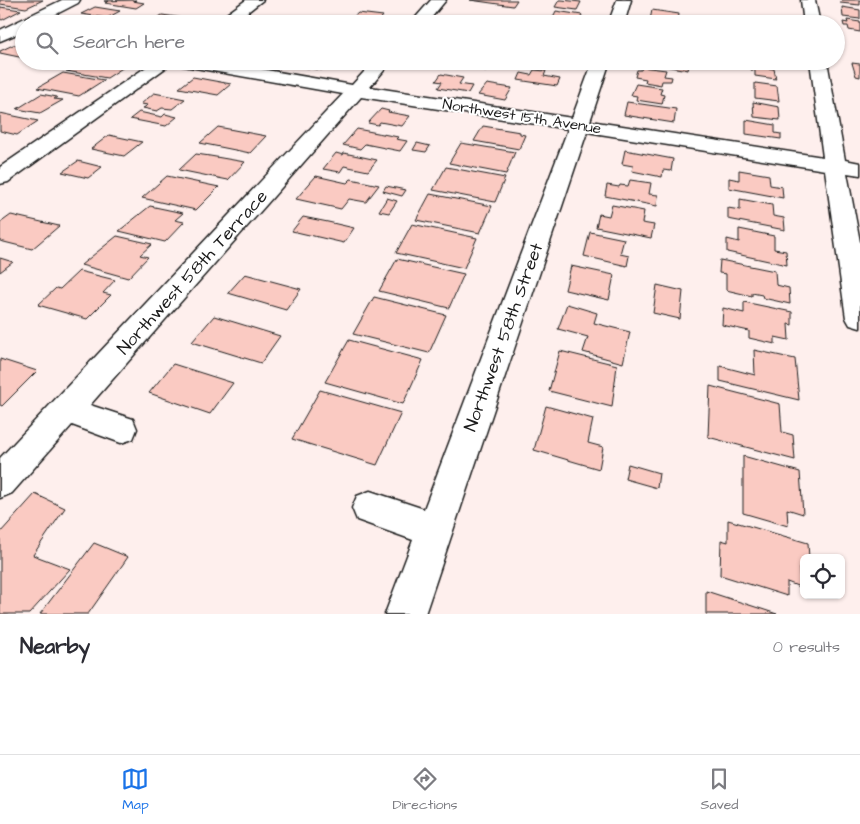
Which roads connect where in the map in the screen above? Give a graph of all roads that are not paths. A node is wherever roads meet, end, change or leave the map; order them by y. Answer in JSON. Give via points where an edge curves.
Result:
{"nodes":[{"id":1,"x":73,"y":0,"type":"edge"},
{"id":2,"x":256,"y":0,"type":"edge"},
{"id":3,"x":439,"y":0,"type":"edge"},
{"id":4,"x":624,"y":0,"type":"edge"},
{"id":5,"x":808,"y":0,"type":"edge"},
{"id":6,"x":455,"y":2,"type":"dead end"},
{"id":7,"x":43,"y":15,"type":"edge"},
{"id":8,"x":234,"y":15,"type":"edge"},
{"id":9,"x":426,"y":15,"type":"edge"},
{"id":10,"x":619,"y":15,"type":"edge"},
{"id":11,"x":810,"y":15,"type":"edge"},
{"id":12,"x":154,"y":70,"type":"edge"},
{"id":13,"x":236,"y":70,"type":"edge"},
{"id":14,"x":376,"y":70,"type":"edge"},
{"id":15,"x":599,"y":70,"type":"edge"},
{"id":16,"x":819,"y":70,"type":"edge"},
{"id":17,"x":358,"y":91,"type":"junction"},
{"id":18,"x":578,"y":125,"type":"junction"},
{"id":19,"x":835,"y":165,"type":"junction"},
{"id":20,"x":860,"y":169,"type":"edge"},
{"id":21,"x":0,"y":177,"type":"edge"},
{"id":22,"x":860,"y":318,"type":"edge"},
{"id":23,"x":66,"y":410,"type":"junction"},
{"id":24,"x":121,"y":429,"type":"dead end"},
{"id":25,"x":0,"y":482,"type":"edge"},
{"id":26,"x":370,"y":508,"type":"dead end"},
{"id":27,"x":434,"y":530,"type":"junction"},
{"id":28,"x":405,"y":614,"type":"edge"}],
"edges":[{"from":1,"to":7,"type":"street"},
{"from":2,"to":8,"type":"street"},
{"from":3,"to":6,"type":"street"},
{"from":3,"to":9,"type":"street"},
{"from":4,"to":10,"type":"street"},
{"from":5,"to":11,"type":"street"},
{"from":12,"to":21,"type":"street"},
{"from":13,"to":17,"type":"street","name":"Northwest 15th Avenue"},
{"from":14,"to":17,"type":"street","name":"Northwest 58th Terrace"},
{"from":15,"to":18,"type":"street","name":"Northwest 58th Street"},
{"from":16,"to":19,"type":"street"},
{"from":17,"to":18,"type":"street","name":"Northwest 15th Avenue"},
{"from":17,"to":23,"type":"street","name":"Northwest 58th Terrace"},
{"from":18,"to":19,"type":"street","name":"Northwest 15th Avenue"},
{"from":18,"to":27,"type":"street","name":"Northwest 58th Street"},
{"from":19,"to":20,"type":"street","name":"Northwest 15th Avenue"},
{"from":19,"to":22,"type":"street"},
{"from":23,"to":24,"type":"street"},
{"from":23,"to":25,"type":"street","name":"Northwest 58th Terrace"},
{"from":26,"to":27,"type":"street"},
{"from":27,"to":28,"type":"street","name":"Northwest 58th Street"}]}
